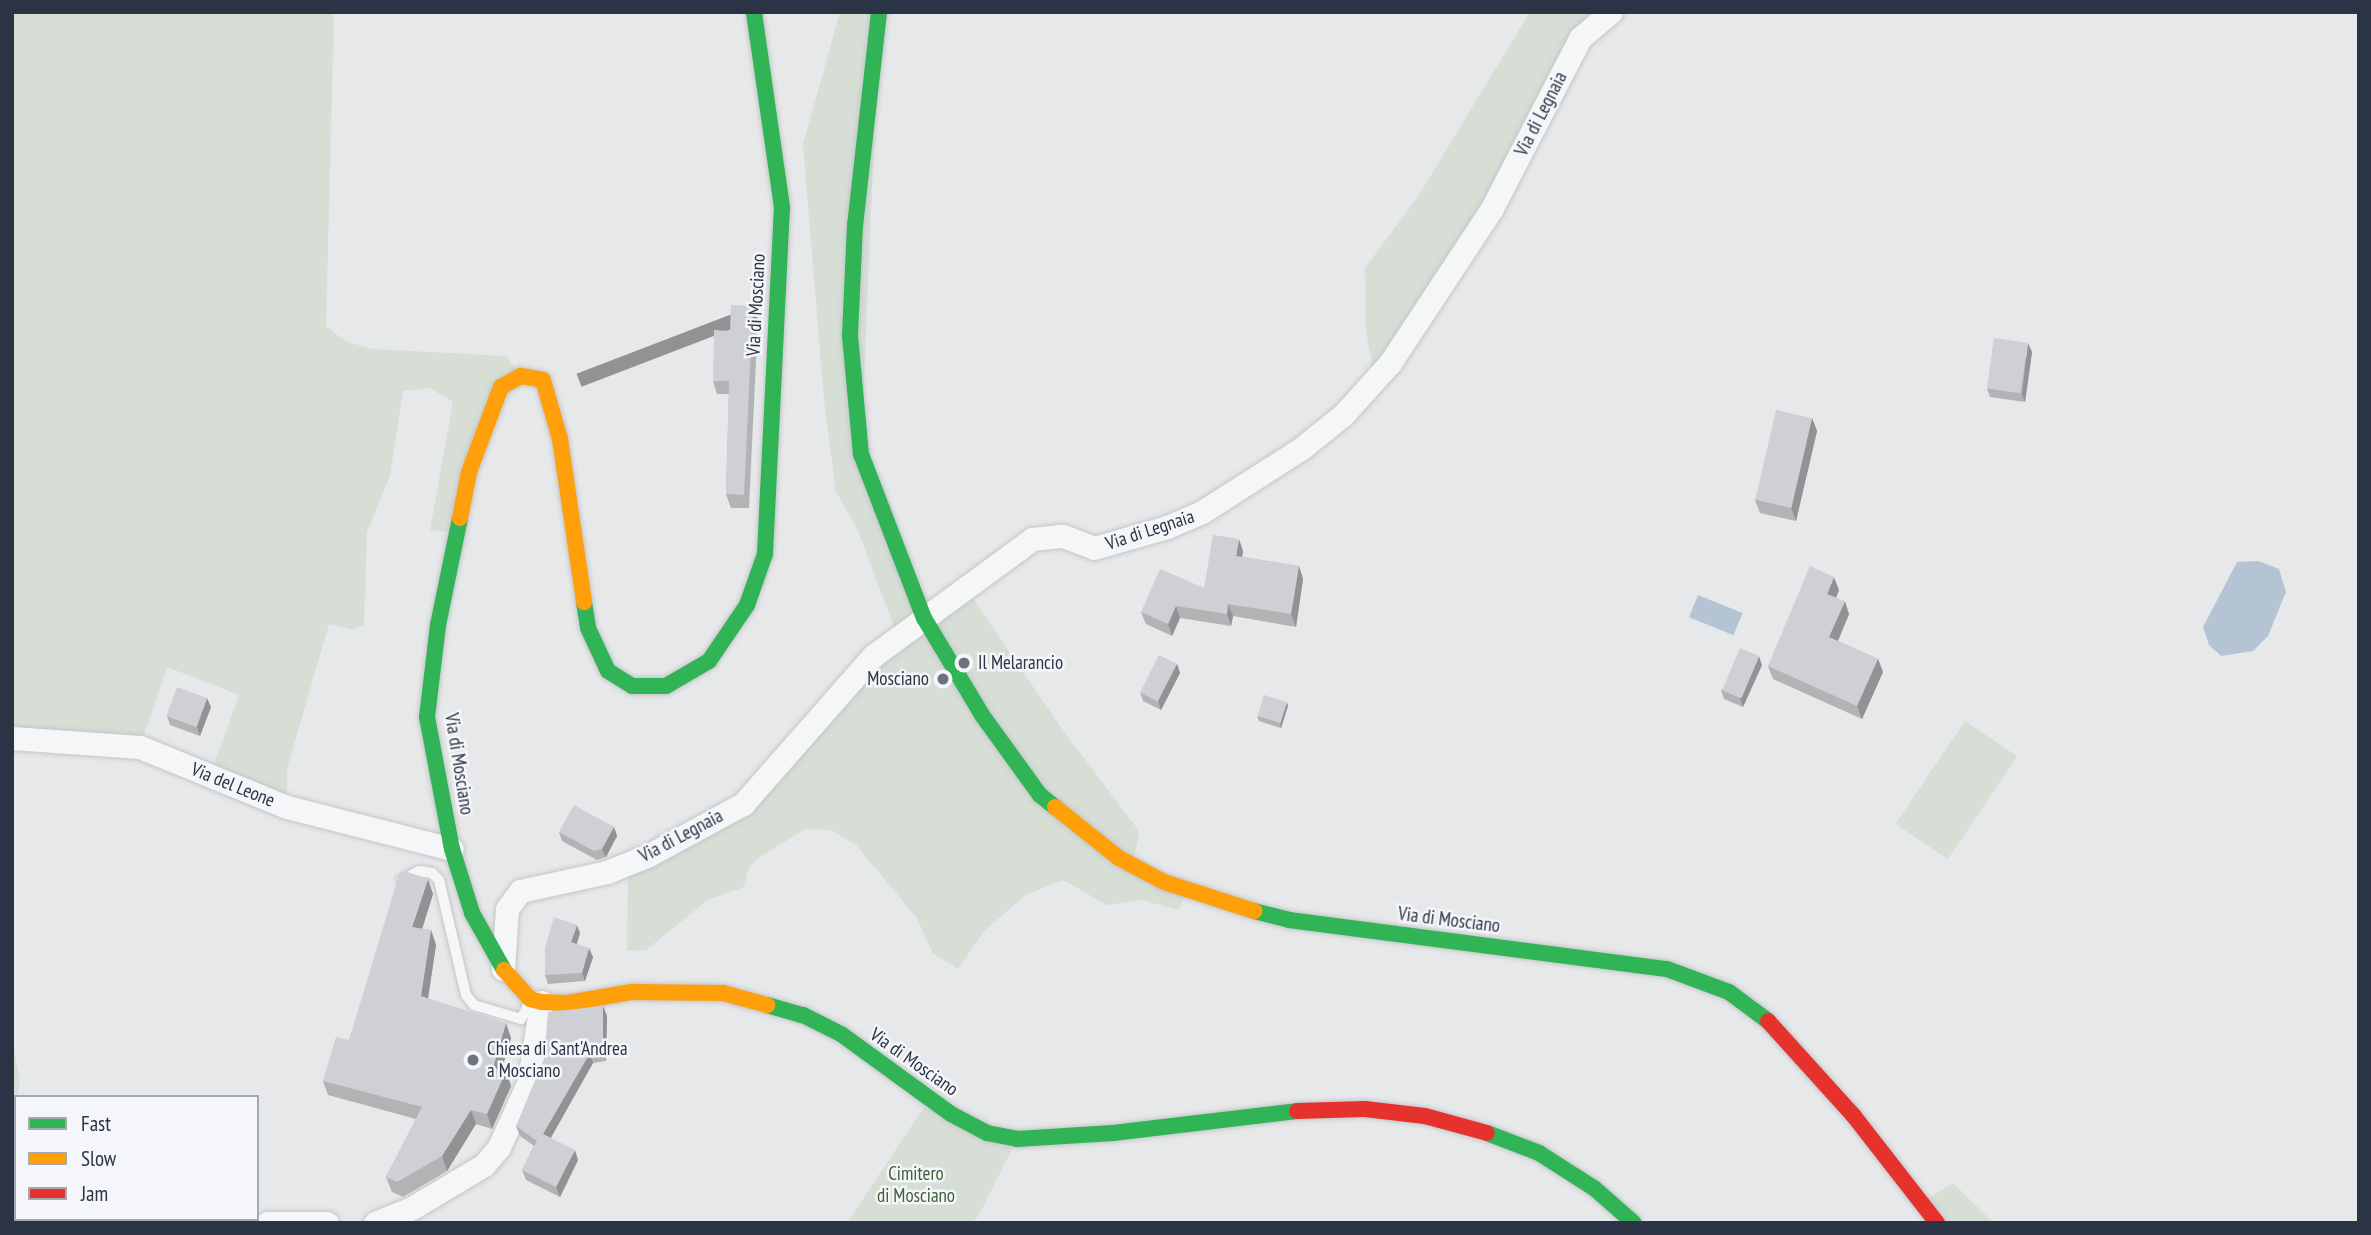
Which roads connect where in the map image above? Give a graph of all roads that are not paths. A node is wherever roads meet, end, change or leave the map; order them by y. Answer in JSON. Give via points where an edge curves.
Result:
{"nodes":[{"id":1,"x":754,"y":12,"type":"edge"},
{"id":2,"x":879,"y":12,"type":"edge"},
{"id":3,"x":1611,"y":12,"type":"edge"},
{"id":4,"x":924,"y":618,"type":"junction"},
{"id":5,"x":12,"y":738,"type":"edge"},
{"id":6,"x":452,"y":849,"type":"junction"},
{"id":7,"x":393,"y":897,"type":"edge"},
{"id":8,"x":503,"y":970,"type":"junction"},
{"id":9,"x":535,"y":1000,"type":"junction"},
{"id":10,"x":267,"y":1223,"type":"edge"},
{"id":11,"x":327,"y":1223,"type":"edge"},
{"id":12,"x":375,"y":1223,"type":"edge"},
{"id":13,"x":1634,"y":1223,"type":"edge"},
{"id":14,"x":1937,"y":1223,"type":"edge"}],
"edges":[{"from":1,"to":6,"type":"street","name":"Via di Mosciano","via":[[782,207],[765,554],[747,605],[709,662],[666,686],[632,686],[608,671],[588,628],[553,404],[542,380],[521,376],[501,387],[469,472],[438,625],[427,717]]},
{"from":2,"to":4,"type":"street","name":"Via di Mosciano","via":[[855,226],[850,336],[860,454]]},
{"from":3,"to":4,"type":"street","name":"Via di Legnaia","via":[[1580,38],[1491,210],[1390,363],[1344,414],[1302,448],[1202,512],[1094,548],[1063,536],[1032,539]]},
{"from":4,"to":8,"type":"street","name":"Via di Legnaia","via":[[873,656],[743,803],[649,855],[607,872],[520,891],[507,909]]},
{"from":4,"to":14,"type":"street","name":"Via di Mosciano","via":[[982,715],[1040,794],[1119,858],[1164,882],[1289,920],[1667,969],[1729,992],[1774,1026],[1853,1115]]},
{"from":5,"to":6,"type":"street","name":"Via del Leone","via":[[140,747],[288,807]]},
{"from":6,"to":8,"type":"street","name":"Via di Mosciano","via":[[472,913]]},
{"from":7,"to":9,"type":"lane","via":[[406,875],[432,873],[448,904],[466,995],[474,1005],[508,1018],[527,1014]]},
{"from":8,"to":9,"type":"street","name":"Via di Mosciano"},
{"from":9,"to":12,"type":"street","via":[[529,1081],[499,1147],[484,1166],[412,1208]]},
{"from":9,"to":13,"type":"street","name":"Via di Mosciano","via":[[568,1003],[632,992],[723,993],[803,1015],[841,1034],[951,1114],[987,1133],[1017,1139],[1113,1133],[1280,1111],[1365,1109],[1425,1116],[1478,1129],[1538,1153],[1594,1188]]},
{"from":10,"to":11,"type":"street"}]}
